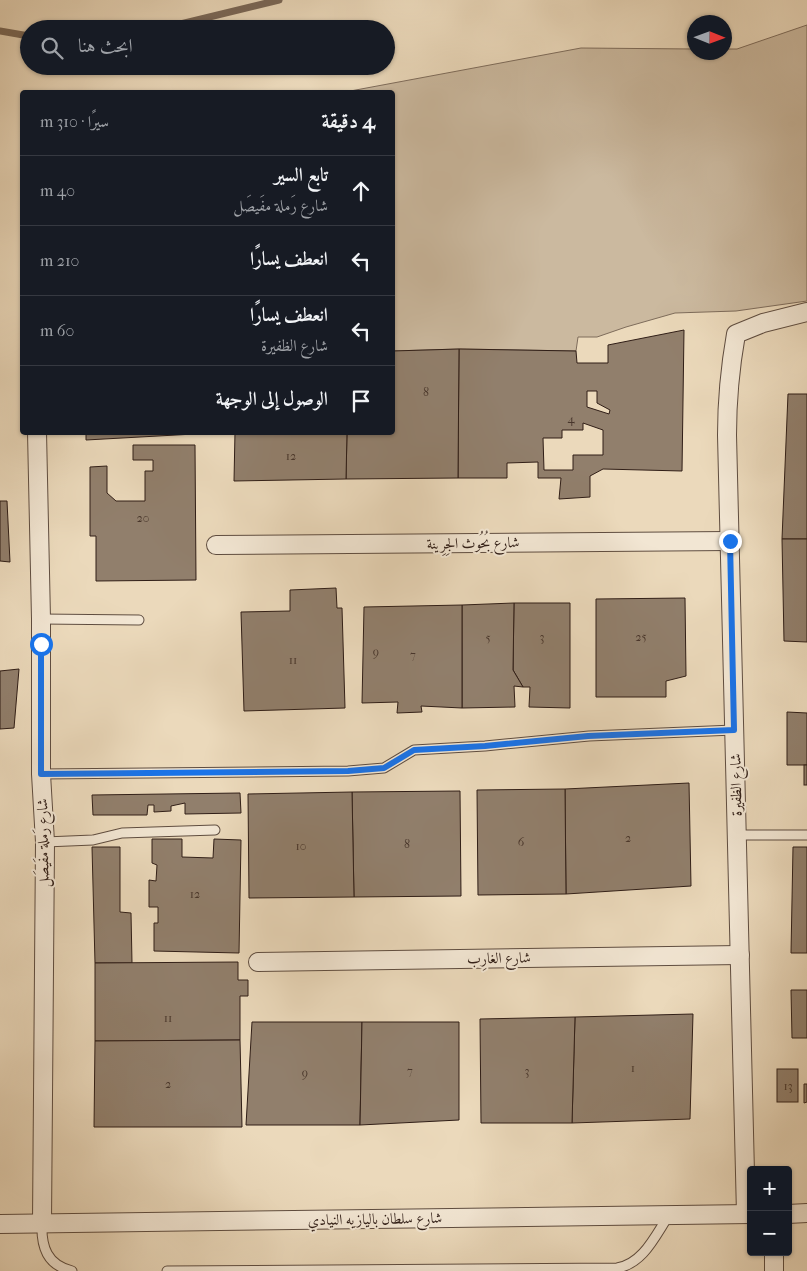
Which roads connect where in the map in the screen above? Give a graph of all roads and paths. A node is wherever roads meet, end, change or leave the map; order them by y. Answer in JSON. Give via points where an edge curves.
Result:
{"nodes":[{"id":1,"x":807,"y":312,"type":"edge"},
{"id":2,"x":37,"y":435,"type":"edge"},
{"id":3,"x":730,"y":541,"type":"junction"},
{"id":4,"x":216,"y":546,"type":"dead end"},
{"id":5,"x":41,"y":619,"type":"junction"},
{"id":6,"x":139,"y":620,"type":"dead end"},
{"id":7,"x":734,"y":730,"type":"junction"},
{"id":8,"x":41,"y":774,"type":"junction"},
{"id":9,"x":215,"y":830,"type":"dead end"},
{"id":10,"x":807,"y":834,"type":"edge"},
{"id":11,"x":737,"y":835,"type":"junction"},
{"id":12,"x":45,"y":842,"type":"junction"},
{"id":13,"x":740,"y":955,"type":"junction"},
{"id":14,"x":258,"y":962,"type":"dead end"},
{"id":15,"x":749,"y":1211,"type":"edge"},
{"id":16,"x":807,"y":1213,"type":"edge"},
{"id":17,"x":747,"y":1214,"type":"edge"},
{"id":18,"x":792,"y":1214,"type":"edge"},
{"id":19,"x":669,"y":1215,"type":"junction"},
{"id":20,"x":42,"y":1223,"type":"junction"},
{"id":21,"x":0,"y":1224,"type":"edge"},
{"id":22,"x":774,"y":1256,"type":"edge"},
{"id":23,"x":468,"y":1270,"type":"edge"},
{"id":24,"x":72,"y":1271,"type":"edge"},
{"id":25,"x":167,"y":1271,"type":"edge"},
{"id":26,"x":774,"y":1271,"type":"edge"}],
"edges":[{"from":1,"to":3,"type":"street","name":"شارع الظفيرة","via":[[763,323],[736,334],[730,364],[727,435]]},
{"from":2,"to":5,"type":"street","name":"شارع رَملة مفَيصَل"},
{"from":3,"to":4,"type":"street","name":"شارع بُحُوث الجِرِينة"},
{"from":3,"to":7,"type":"street","name":"شارع الظفيرة"},
{"from":5,"to":6,"type":"lane"},
{"from":5,"to":8,"type":"street","name":"شارع رَملة مفَيصَل"},
{"from":7,"to":8,"type":"lane","via":[[588,736],[414,750],[384,768],[348,771]]},
{"from":7,"to":11,"type":"street","name":"شارع الظفيرة"},
{"from":8,"to":12,"type":"street","name":"شارع رَملة مفَيصَل"},
{"from":9,"to":12,"type":"lane","via":[[122,833],[93,840]]},
{"from":10,"to":11,"type":"lane","name":"شارع الظفيرة"},
{"from":11,"to":13,"type":"street","name":"شارع الظفيرة"},
{"from":12,"to":20,"type":"street","name":"شارع رَملة مفَيصَل"},
{"from":13,"to":14,"type":"street","name":"شارع الغارِب"},
{"from":13,"to":15,"type":"street","name":"شارع الظفيرة"},
{"from":16,"to":18,"type":"street"},
{"from":17,"to":19,"type":"street","name":"شارع سلطان باليازيه النيادي"},
{"from":19,"to":20,"type":"street","name":"شارع سلطان باليازيه النيادي"},
{"from":19,"to":23,"type":"lane","via":[[640,1257],[625,1267]]},
{"from":20,"to":21,"type":"street","name":"شارع سلطان باليازيه النيادي"},
{"from":20,"to":24,"type":"lane","via":[[42,1242],[50,1258],[56,1265]]},
{"from":22,"to":26,"type":"street"},
{"from":23,"to":25,"type":"lane"}]}
